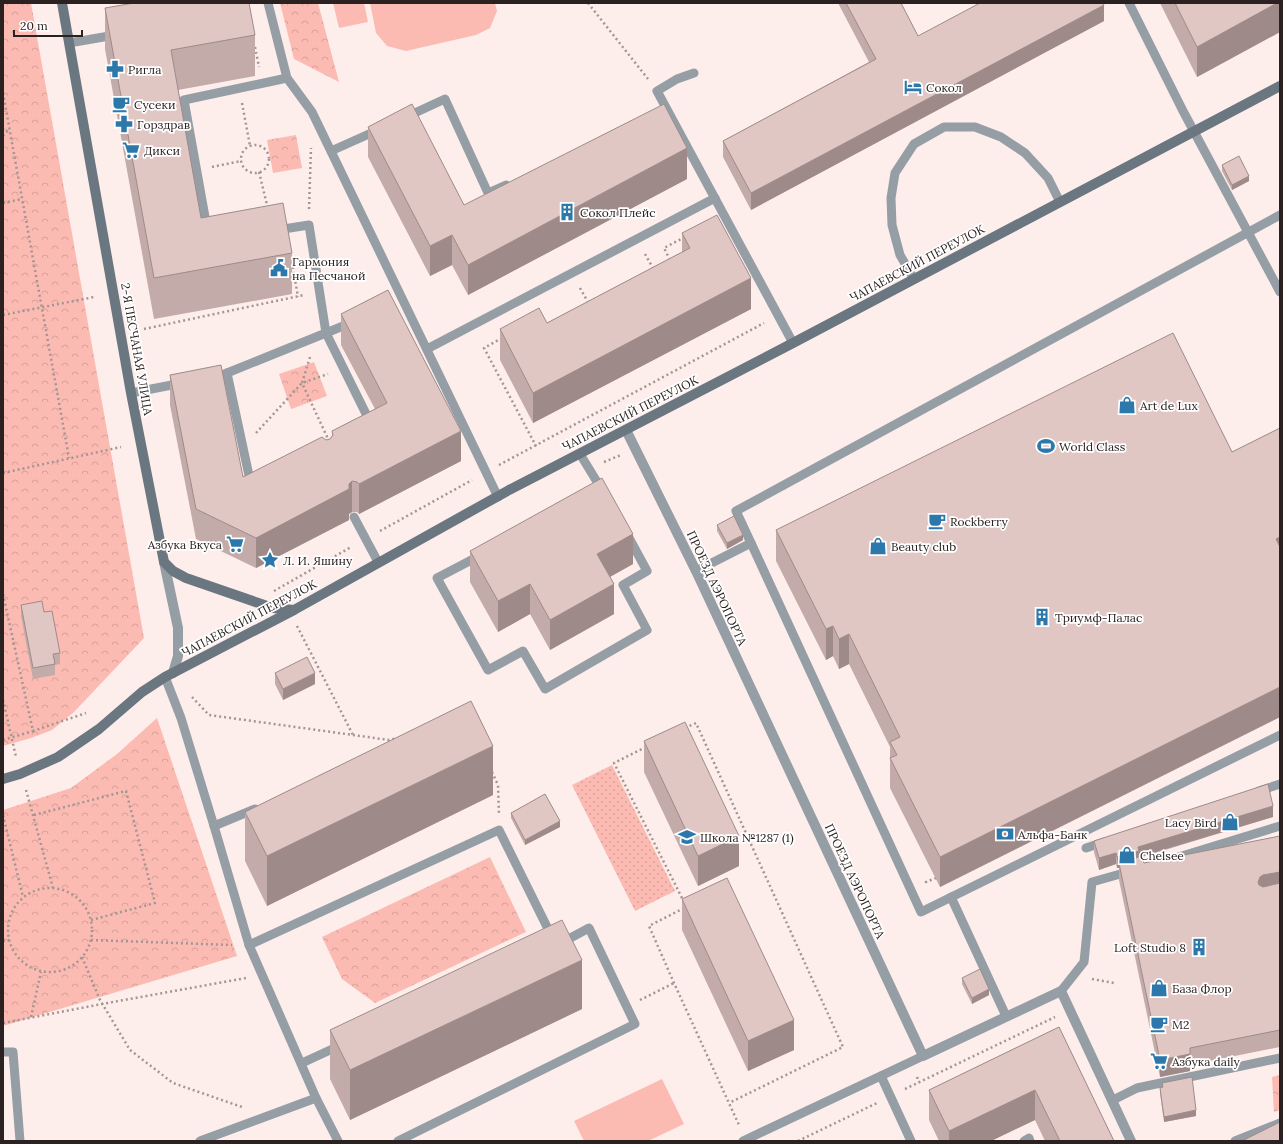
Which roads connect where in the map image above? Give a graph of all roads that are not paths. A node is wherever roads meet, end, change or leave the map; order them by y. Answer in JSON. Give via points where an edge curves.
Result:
{"nodes":[{"id":1,"x":62,"y":3,"type":"edge"},
{"id":2,"x":268,"y":3,"type":"edge"},
{"id":3,"x":1129,"y":3,"type":"edge"},
{"id":4,"x":122,"y":34,"type":"edge"},
{"id":5,"x":69,"y":43,"type":"junction"},
{"id":6,"x":694,"y":73,"type":"dead end"},
{"id":7,"x":287,"y":78,"type":"junction"},
{"id":8,"x":1280,"y":86,"type":"edge"},
{"id":9,"x":668,"y":112,"type":"junction"},
{"id":10,"x":659,"y":116,"type":"edge"},
{"id":11,"x":397,"y":121,"type":"edge"},
{"id":12,"x":383,"y":128,"type":"edge"},
{"id":13,"x":1194,"y":131,"type":"junction"},
{"id":14,"x":331,"y":151,"type":"junction"},
{"id":15,"x":517,"y":180,"type":"edge"},
{"id":16,"x":715,"y":198,"type":"junction"},
{"id":17,"x":1060,"y":202,"type":"junction"},
{"id":18,"x":1280,"y":215,"type":"edge"},
{"id":19,"x":270,"y":231,"type":"edge"},
{"id":20,"x":1248,"y":232,"type":"junction"},
{"id":21,"x":209,"y":240,"type":"edge"},
{"id":22,"x":914,"y":279,"type":"junction"},
{"id":23,"x":1280,"y":292,"type":"edge"},
{"id":24,"x":403,"y":300,"type":"junction"},
{"id":25,"x":392,"y":306,"type":"edge"},
{"id":26,"x":360,"y":319,"type":"edge"},
{"id":27,"x":326,"y":333,"type":"junction"},
{"id":28,"x":793,"y":343,"type":"junction"},
{"id":29,"x":427,"y":349,"type":"junction"},
{"id":30,"x":227,"y":373,"type":"junction"},
{"id":31,"x":212,"y":377,"type":"edge"},
{"id":32,"x":189,"y":381,"type":"edge"},
{"id":33,"x":131,"y":393,"type":"junction"},
{"id":34,"x":365,"y":428,"type":"edge"},
{"id":35,"x":626,"y":430,"type":"junction"},
{"id":36,"x":580,"y":454,"type":"junction"},
{"id":37,"x":259,"y":486,"type":"edge"},
{"id":38,"x":601,"y":493,"type":"edge"},
{"id":39,"x":498,"y":497,"type":"junction"},
{"id":40,"x":354,"y":517,"type":"dead end"},
{"id":41,"x":624,"y":530,"type":"edge"},
{"id":42,"x":751,"y":543,"type":"junction"},
{"id":43,"x":492,"y":549,"type":"edge"},
{"id":44,"x":164,"y":562,"type":"junction"},
{"id":45,"x":378,"y":562,"type":"junction"},
{"id":46,"x":696,"y":571,"type":"junction"},
{"id":47,"x":294,"y":610,"type":"junction"},
{"id":48,"x":169,"y":675,"type":"junction"},
{"id":49,"x":1280,"y":735,"type":"edge"},
{"id":50,"x":3,"y":779,"type":"edge"},
{"id":51,"x":1280,"y":784,"type":"edge"},
{"id":52,"x":1250,"y":794,"type":"edge"},
{"id":53,"x":264,"y":805,"type":"edge"},
{"id":54,"x":214,"y":826,"type":"junction"},
{"id":55,"x":1280,"y":826,"type":"edge"},
{"id":56,"x":1116,"y":838,"type":"edge"},
{"id":57,"x":1086,"y":848,"type":"dead end"},
{"id":58,"x":1165,"y":861,"type":"edge"},
{"id":59,"x":1142,"y":868,"type":"edge"},
{"id":60,"x":951,"y":897,"type":"junction"},
{"id":61,"x":249,"y":945,"type":"junction"},
{"id":62,"x":1061,"y":991,"type":"junction"},
{"id":63,"x":1006,"y":1016,"type":"junction"},
{"id":64,"x":351,"y":1040,"type":"edge"},
{"id":65,"x":3,"y":1052,"type":"edge"},
{"id":66,"x":923,"y":1056,"type":"junction"},
{"id":67,"x":1280,"y":1058,"type":"edge"},
{"id":68,"x":302,"y":1063,"type":"junction"},
{"id":69,"x":881,"y":1076,"type":"junction"},
{"id":70,"x":316,"y":1098,"type":"junction"},
{"id":71,"x":1112,"y":1100,"type":"junction"},
{"id":72,"x":1280,"y":1123,"type":"edge"},
{"id":73,"x":744,"y":1140,"type":"edge"},
{"id":74,"x":20,"y":1141,"type":"edge"},
{"id":75,"x":200,"y":1141,"type":"edge"},
{"id":76,"x":338,"y":1141,"type":"edge"},
{"id":77,"x":398,"y":1141,"type":"edge"},
{"id":78,"x":911,"y":1141,"type":"edge"},
{"id":79,"x":1024,"y":1141,"type":"edge"},
{"id":80,"x":1030,"y":1141,"type":"edge"},
{"id":81,"x":1131,"y":1141,"type":"edge"},
{"id":82,"x":1235,"y":1141,"type":"edge"}],
"edges":[{"from":1,"to":5,"type":"street","name":"2-Я ПЕСЧАНАЯ УЛИЦА"},
{"from":2,"to":7,"type":"lane"},
{"from":3,"to":13,"type":"lane"},
{"from":4,"to":5,"type":"lane"},
{"from":5,"to":33,"type":"street","name":"2-Я ПЕСЧАНАЯ УЛИЦА"},
{"from":6,"to":9,"type":"lane","via":[[677,79],[657,91]]},
{"from":7,"to":14,"type":"lane","via":[[312,112]]},
{"from":7,"to":21,"type":"lane","via":[[184,100]]},
{"from":8,"to":13,"type":"street","name":"ЧАПАЕВСКИЙ ПЕРЕУЛОК"},
{"from":9,"to":10,"type":"lane"},
{"from":9,"to":16,"type":"lane"},
{"from":11,"to":15,"type":"lane","via":[[445,99],[488,193]]},
{"from":12,"to":14,"type":"lane"},
{"from":13,"to":17,"type":"street","name":"ЧАПАЕВСКИЙ ПЕРЕУЛОК"},
{"from":13,"to":20,"type":"lane"},
{"from":14,"to":24,"type":"lane"},
{"from":16,"to":28,"type":"lane"},
{"from":16,"to":29,"type":"lane"},
{"from":17,"to":22,"type":"street","name":"ЧАПАЕВСКИЙ ПЕРЕУЛОК"},
{"from":17,"to":22,"type":"lane","via":[[1048,178],[1025,153],[1001,137],[975,127],[944,127],[914,144],[895,173],[891,198],[892,225],[900,256]]},
{"from":18,"to":20,"type":"lane"},
{"from":19,"to":27,"type":"lane","via":[[309,225]]},
{"from":20,"to":23,"type":"lane"},
{"from":20,"to":42,"type":"lane","via":[[736,511]]},
{"from":22,"to":28,"type":"street","name":"ЧАПАЕВСКИЙ ПЕРЕУЛОК"},
{"from":24,"to":25,"type":"lane"},
{"from":24,"to":29,"type":"lane"},
{"from":26,"to":27,"type":"lane"},
{"from":27,"to":30,"type":"lane"},
{"from":27,"to":34,"type":"lane","via":[[371,425]]},
{"from":28,"to":35,"type":"street","name":"ЧАПАЕВСКИЙ ПЕРЕУЛОК"},
{"from":29,"to":39,"type":"lane"},
{"from":30,"to":31,"type":"lane"},
{"from":30,"to":37,"type":"lane","via":[[252,490]]},
{"from":32,"to":33,"type":"lane"},
{"from":33,"to":44,"type":"street","name":"2-Я ПЕСЧАНАЯ УЛИЦА"},
{"from":35,"to":36,"type":"street","name":"ЧАПАЕВСКИЙ ПЕРЕУЛОК"},
{"from":35,"to":46,"type":"street","name":"ПРОЕЗД АЭРОПОРТА"},
{"from":36,"to":38,"type":"lane"},
{"from":36,"to":39,"type":"street","name":"ЧАПАЕВСКИЙ ПЕРЕУЛОК"},
{"from":39,"to":45,"type":"street","name":"ЧАПАЕВСКИЙ ПЕРЕУЛОК"},
{"from":40,"to":45,"type":"lane"},
{"from":41,"to":43,"type":"lane","via":[[647,571],[623,585],[647,630],[545,689],[523,651],[488,670],[437,578]]},
{"from":42,"to":46,"type":"lane"},
{"from":42,"to":60,"type":"lane","via":[[921,912]]},
{"from":44,"to":47,"type":"street","via":[[186,578],[273,608]]},
{"from":44,"to":48,"type":"street","via":[[178,628],[178,656]]},
{"from":45,"to":47,"type":"street","name":"ЧАПАЕВСКИЙ ПЕРЕУЛОК"},
{"from":46,"to":66,"type":"street","name":"ПРОЕЗД АЭРОПОРТА"},
{"from":47,"to":48,"type":"street","name":"ЧАПАЕВСКИЙ ПЕРЕУЛОК"},
{"from":48,"to":50,"type":"street","name":"ЧАПАЕВСКИЙ ПЕРЕУЛОК","via":[[142,692],[99,729],[58,757]]},
{"from":48,"to":54,"type":"lane"},
{"from":49,"to":60,"type":"lane"},
{"from":51,"to":52,"type":"lane"},
{"from":53,"to":54,"type":"lane"},
{"from":54,"to":61,"type":"lane"},
{"from":55,"to":58,"type":"lane"},
{"from":56,"to":57,"type":"lane"},
{"from":59,"to":62,"type":"lane","via":[[1092,882],[1084,962]]},
{"from":60,"to":63,"type":"lane"},
{"from":61,"to":68,"type":"lane"},
{"from":61,"to":77,"type":"lane","via":[[499,830],[556,945],[589,928],[635,1024]]},
{"from":62,"to":63,"type":"street"},
{"from":62,"to":71,"type":"street"},
{"from":63,"to":66,"type":"street"},
{"from":64,"to":68,"type":"lane"},
{"from":65,"to":74,"type":"lane","via":[[13,1052]]},
{"from":66,"to":69,"type":"lane"},
{"from":67,"to":71,"type":"lane","via":[[1137,1088]]},
{"from":68,"to":70,"type":"lane"},
{"from":69,"to":73,"type":"lane"},
{"from":69,"to":78,"type":"lane"},
{"from":70,"to":75,"type":"lane"},
{"from":70,"to":76,"type":"lane"},
{"from":71,"to":81,"type":"street"},
{"from":72,"to":82,"type":"lane"},
{"from":79,"to":80,"type":"lane","via":[[1029,1138]]}]}
